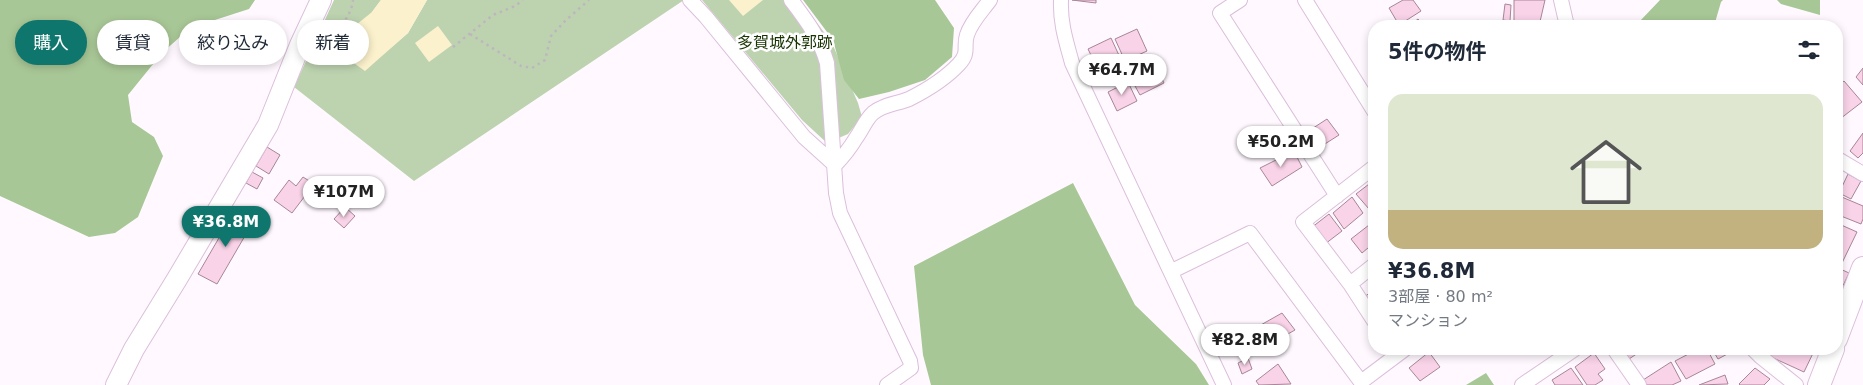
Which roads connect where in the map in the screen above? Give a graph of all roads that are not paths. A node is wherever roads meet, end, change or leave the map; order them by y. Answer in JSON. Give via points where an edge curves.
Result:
{"nodes":[{"id":1,"x":320,"y":0,"type":"edge"},
{"id":2,"x":690,"y":0,"type":"edge"},
{"id":3,"x":791,"y":0,"type":"edge"},
{"id":4,"x":990,"y":0,"type":"edge"},
{"id":5,"x":1061,"y":0,"type":"edge"},
{"id":6,"x":1240,"y":0,"type":"edge"},
{"id":7,"x":1306,"y":0,"type":"edge"},
{"id":8,"x":1561,"y":0,"type":"edge"},
{"id":9,"x":1566,"y":20,"type":"edge"},
{"id":10,"x":1368,"y":101,"type":"edge"},
{"id":11,"x":1843,"y":162,"type":"edge"},
{"id":12,"x":835,"y":165,"type":"junction"},
{"id":13,"x":1368,"y":172,"type":"edge"},
{"id":14,"x":1863,"y":174,"type":"edge"},
{"id":15,"x":1337,"y":196,"type":"junction"},
{"id":16,"x":1863,"y":268,"type":"edge"},
{"id":17,"x":1368,"y":270,"type":"edge"},
{"id":18,"x":1172,"y":272,"type":"junction"},
{"id":19,"x":1350,"y":284,"type":"junction"},
{"id":20,"x":1368,"y":312,"type":"edge"},
{"id":21,"x":1843,"y":321,"type":"edge"},
{"id":22,"x":1393,"y":355,"type":"edge"},
{"id":23,"x":1566,"y":355,"type":"edge"},
{"id":24,"x":1618,"y":355,"type":"edge"},
{"id":25,"x":1759,"y":355,"type":"edge"},
{"id":26,"x":1831,"y":355,"type":"edge"},
{"id":27,"x":116,"y":385,"type":"edge"},
{"id":28,"x":887,"y":385,"type":"edge"},
{"id":29,"x":1224,"y":385,"type":"edge"},
{"id":30,"x":1522,"y":385,"type":"edge"},
{"id":31,"x":1639,"y":385,"type":"edge"},
{"id":32,"x":1796,"y":385,"type":"edge"},
{"id":33,"x":1819,"y":385,"type":"edge"}],
"edges":[{"from":1,"to":27,"type":"street","via":[[268,125],[134,349]]},
{"from":2,"to":12,"type":"street","via":[[804,137]]},
{"from":3,"to":12,"type":"street","via":[[812,28],[827,63]]},
{"from":4,"to":12,"type":"street","via":[[970,28],[966,37],[966,54],[960,63],[936,83],[907,100],[887,104],[874,112],[845,156]]},
{"from":5,"to":18,"type":"street","via":[[1062,32],[1072,63]]},
{"from":6,"to":15,"type":"street","via":[[1220,13]]},
{"from":7,"to":10,"type":"street"},
{"from":8,"to":9,"type":"street"},
{"from":11,"to":14,"type":"street"},
{"from":12,"to":28,"type":"street","via":[[840,213],[910,362],[911,368]]},
{"from":13,"to":15,"type":"street"},
{"from":15,"to":19,"type":"street","via":[[1304,222]]},
{"from":16,"to":21,"type":"main road"},
{"from":17,"to":19,"type":"street"},
{"from":18,"to":22,"type":"street","via":[[1250,233],[1362,382]]},
{"from":18,"to":29,"type":"street"},
{"from":19,"to":20,"type":"street"},
{"from":23,"to":30,"type":"street"},
{"from":24,"to":31,"type":"street"},
{"from":25,"to":32,"type":"street"},
{"from":26,"to":33,"type":"main road"}]}
